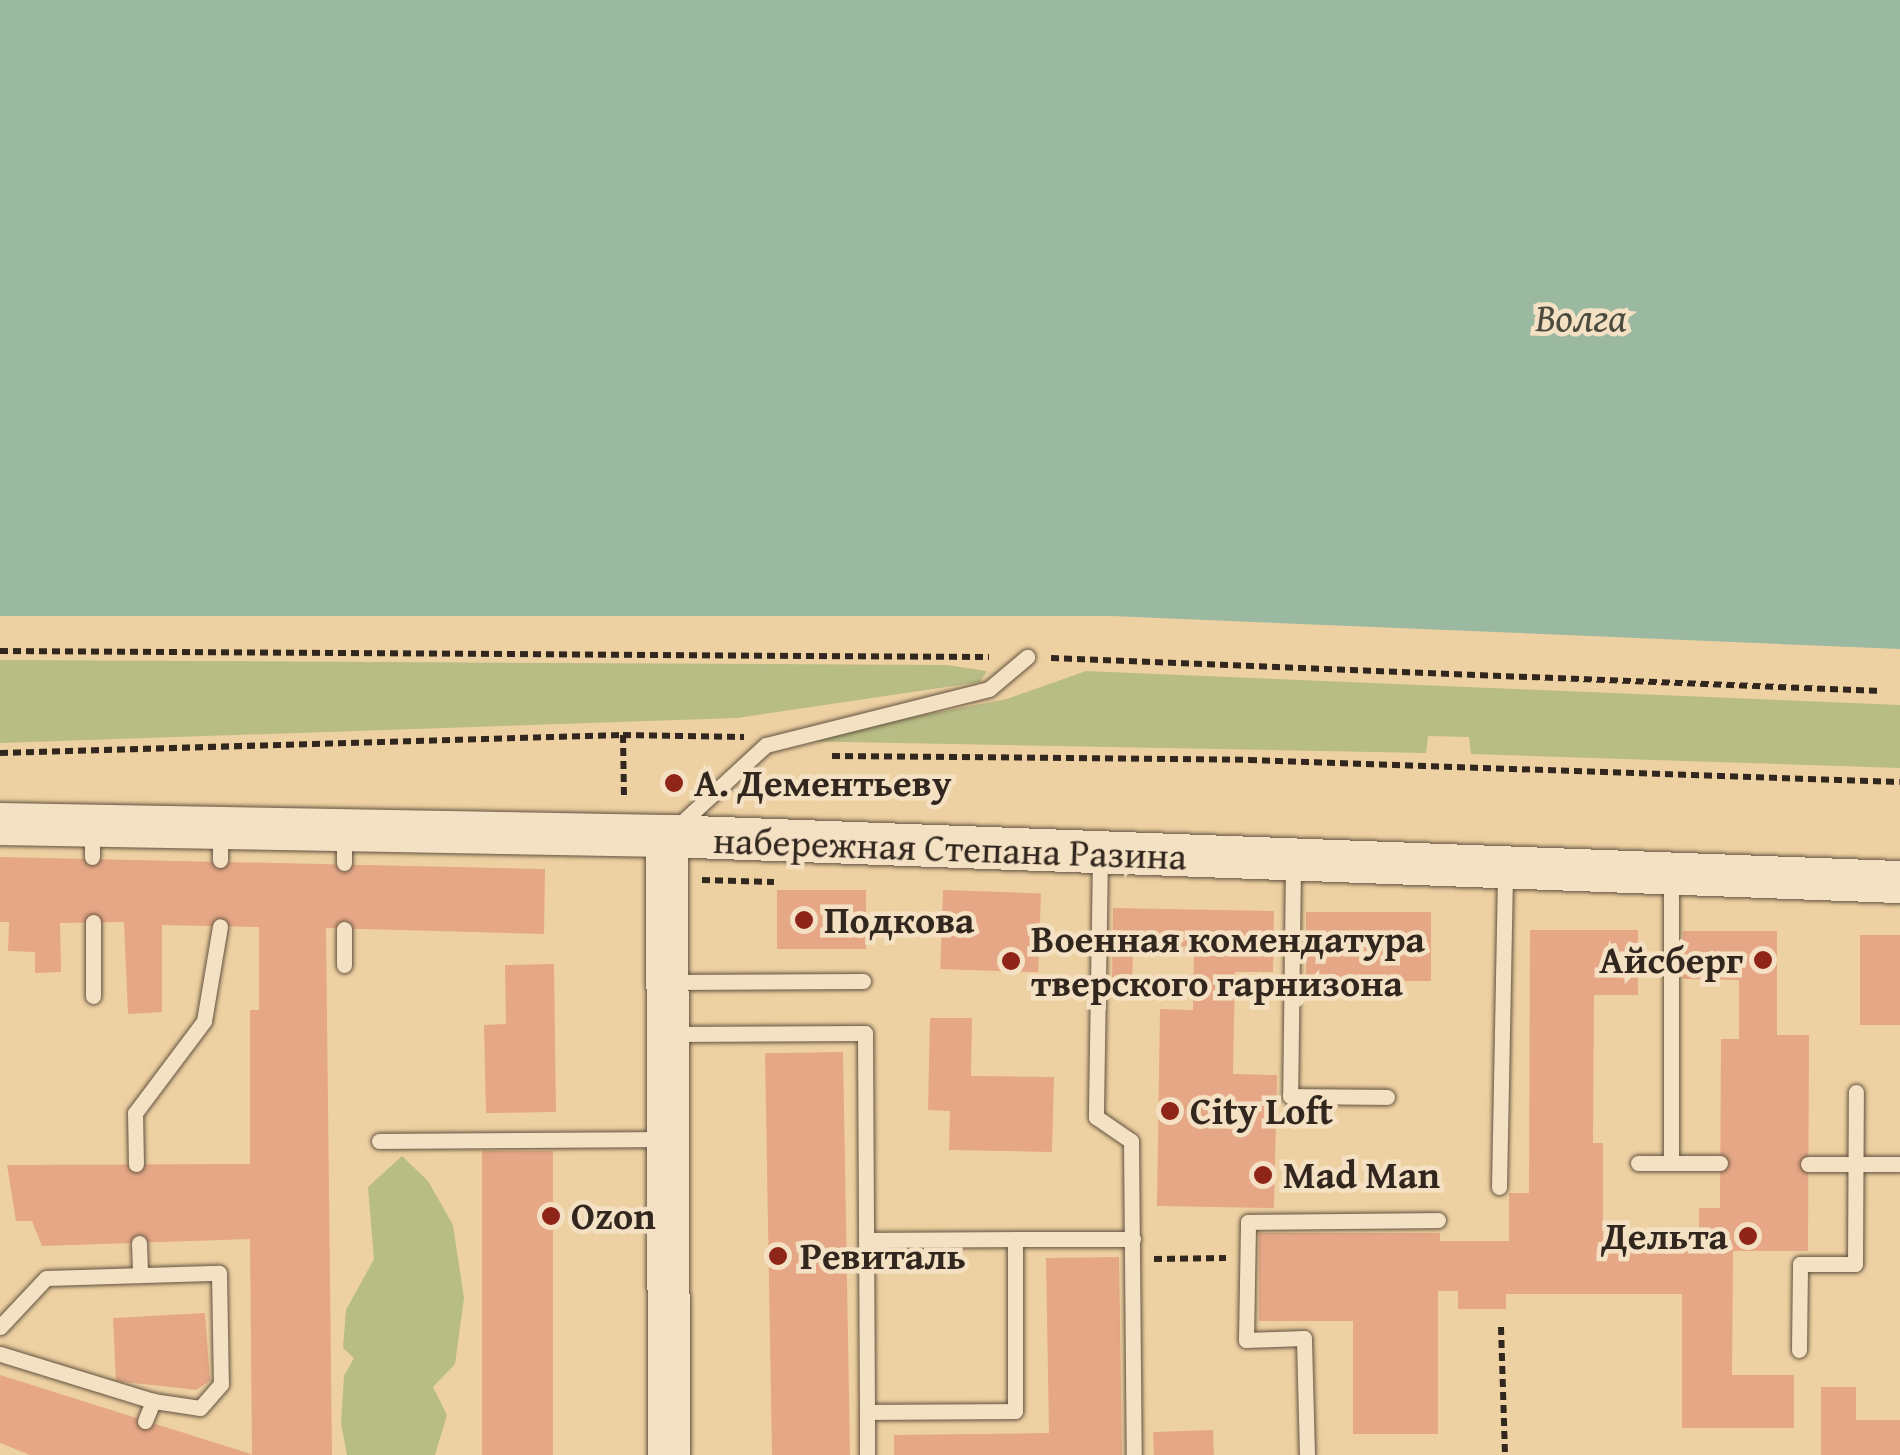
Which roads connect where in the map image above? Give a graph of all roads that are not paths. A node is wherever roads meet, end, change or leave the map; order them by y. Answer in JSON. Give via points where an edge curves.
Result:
{"nodes":[{"id":1,"x":1027,"y":658,"type":"road end"},
{"id":2,"x":0,"y":824,"type":"edge"},
{"id":3,"x":646,"y":836,"type":"junction"},
{"id":4,"x":1100,"y":856,"type":"junction"},
{"id":5,"x":1293,"y":860,"type":"junction"},
{"id":6,"x":1505,"y":866,"type":"junction"},
{"id":7,"x":1671,"y":872,"type":"junction"},
{"id":8,"x":1900,"y":882,"type":"edge"},
{"id":9,"x":92,"y":922,"type":"dead end"},
{"id":10,"x":220,"y":926,"type":"dead end"},
{"id":11,"x":344,"y":929,"type":"dead end"},
{"id":12,"x":344,"y":965,"type":"dead end"},
{"id":13,"x":863,"y":980,"type":"dead end"},
{"id":14,"x":668,"y":982,"type":"junction"},
{"id":15,"x":94,"y":996,"type":"dead end"},
{"id":16,"x":668,"y":1034,"type":"junction"},
{"id":17,"x":1856,"y":1092,"type":"dead end"},
{"id":18,"x":1388,"y":1097,"type":"dead end"},
{"id":19,"x":668,"y":1139,"type":"junction"},
{"id":20,"x":379,"y":1140,"type":"dead end"},
{"id":21,"x":1638,"y":1163,"type":"dead end"},
{"id":22,"x":1671,"y":1163,"type":"junction"},
{"id":23,"x":1720,"y":1163,"type":"dead end"},
{"id":24,"x":136,"y":1164,"type":"dead end"},
{"id":25,"x":1808,"y":1164,"type":"dead end"},
{"id":26,"x":1855,"y":1164,"type":"junction"},
{"id":27,"x":1900,"y":1164,"type":"edge"},
{"id":28,"x":1499,"y":1187,"type":"dead end"},
{"id":29,"x":1438,"y":1220,"type":"dead end"},
{"id":30,"x":1132,"y":1238,"type":"junction"},
{"id":31,"x":1014,"y":1239,"type":"junction"},
{"id":32,"x":866,"y":1240,"type":"junction"},
{"id":33,"x":139,"y":1243,"type":"dead end"},
{"id":34,"x":140,"y":1275,"type":"junction"},
{"id":35,"x":0,"y":1327,"type":"edge"},
{"id":36,"x":1800,"y":1350,"type":"dead end"},
{"id":37,"x":0,"y":1354,"type":"edge"},
{"id":38,"x":153,"y":1401,"type":"junction"},
{"id":39,"x":866,"y":1412,"type":"junction"},
{"id":40,"x":146,"y":1421,"type":"dead end"},
{"id":41,"x":669,"y":1455,"type":"edge"},
{"id":42,"x":867,"y":1455,"type":"edge"},
{"id":43,"x":1134,"y":1455,"type":"edge"},
{"id":44,"x":1307,"y":1455,"type":"edge"}],
"edges":[{"from":1,"to":3,"type":"lane","via":[[989,689],[766,746]]},
{"from":2,"to":3,"type":"street","name":"набережная Степана Разина","via":[[92,841],[344,847]]},
{"from":3,"to":4,"type":"street","name":"набережная Степана Разина"},
{"from":3,"to":14,"type":"street"},
{"from":4,"to":5,"type":"street","name":"набережная Степана Разина"},
{"from":4,"to":30,"type":"lane","via":[[1096,1117],[1132,1141]]},
{"from":5,"to":6,"type":"street","name":"набережная Степана Разина"},
{"from":5,"to":18,"type":"lane","via":[[1290,1096]]},
{"from":6,"to":7,"type":"street","name":"набережная Степана Разина"},
{"from":6,"to":28,"type":"lane"},
{"from":7,"to":8,"type":"street","name":"набережная Степана Разина"},
{"from":7,"to":22,"type":"lane"},
{"from":9,"to":15,"type":"lane"},
{"from":10,"to":24,"type":"lane","via":[[204,1020],[134,1114]]},
{"from":11,"to":12,"type":"lane"},
{"from":13,"to":14,"type":"lane"},
{"from":14,"to":16,"type":"street"},
{"from":16,"to":19,"type":"street"},
{"from":16,"to":32,"type":"lane","via":[[865,1033]]},
{"from":17,"to":26,"type":"lane"},
{"from":19,"to":20,"type":"lane"},
{"from":19,"to":41,"type":"street"},
{"from":21,"to":22,"type":"lane"},
{"from":22,"to":23,"type":"lane"},
{"from":25,"to":26,"type":"lane"},
{"from":26,"to":27,"type":"lane"},
{"from":26,"to":36,"type":"lane","via":[[1855,1264],[1800,1264]]},
{"from":29,"to":44,"type":"lane","via":[[1248,1222],[1246,1340],[1304,1338]]},
{"from":30,"to":31,"type":"lane"},
{"from":30,"to":43,"type":"lane"},
{"from":31,"to":32,"type":"lane"},
{"from":31,"to":39,"type":"lane","via":[[1015,1411]]},
{"from":32,"to":39,"type":"lane"},
{"from":33,"to":34,"type":"lane"},
{"from":34,"to":35,"type":"lane","via":[[46,1278]]},
{"from":34,"to":38,"type":"lane","via":[[219,1273],[221,1384],[200,1408]]},
{"from":37,"to":38,"type":"lane"},
{"from":38,"to":40,"type":"lane"},
{"from":39,"to":42,"type":"lane"}]}
